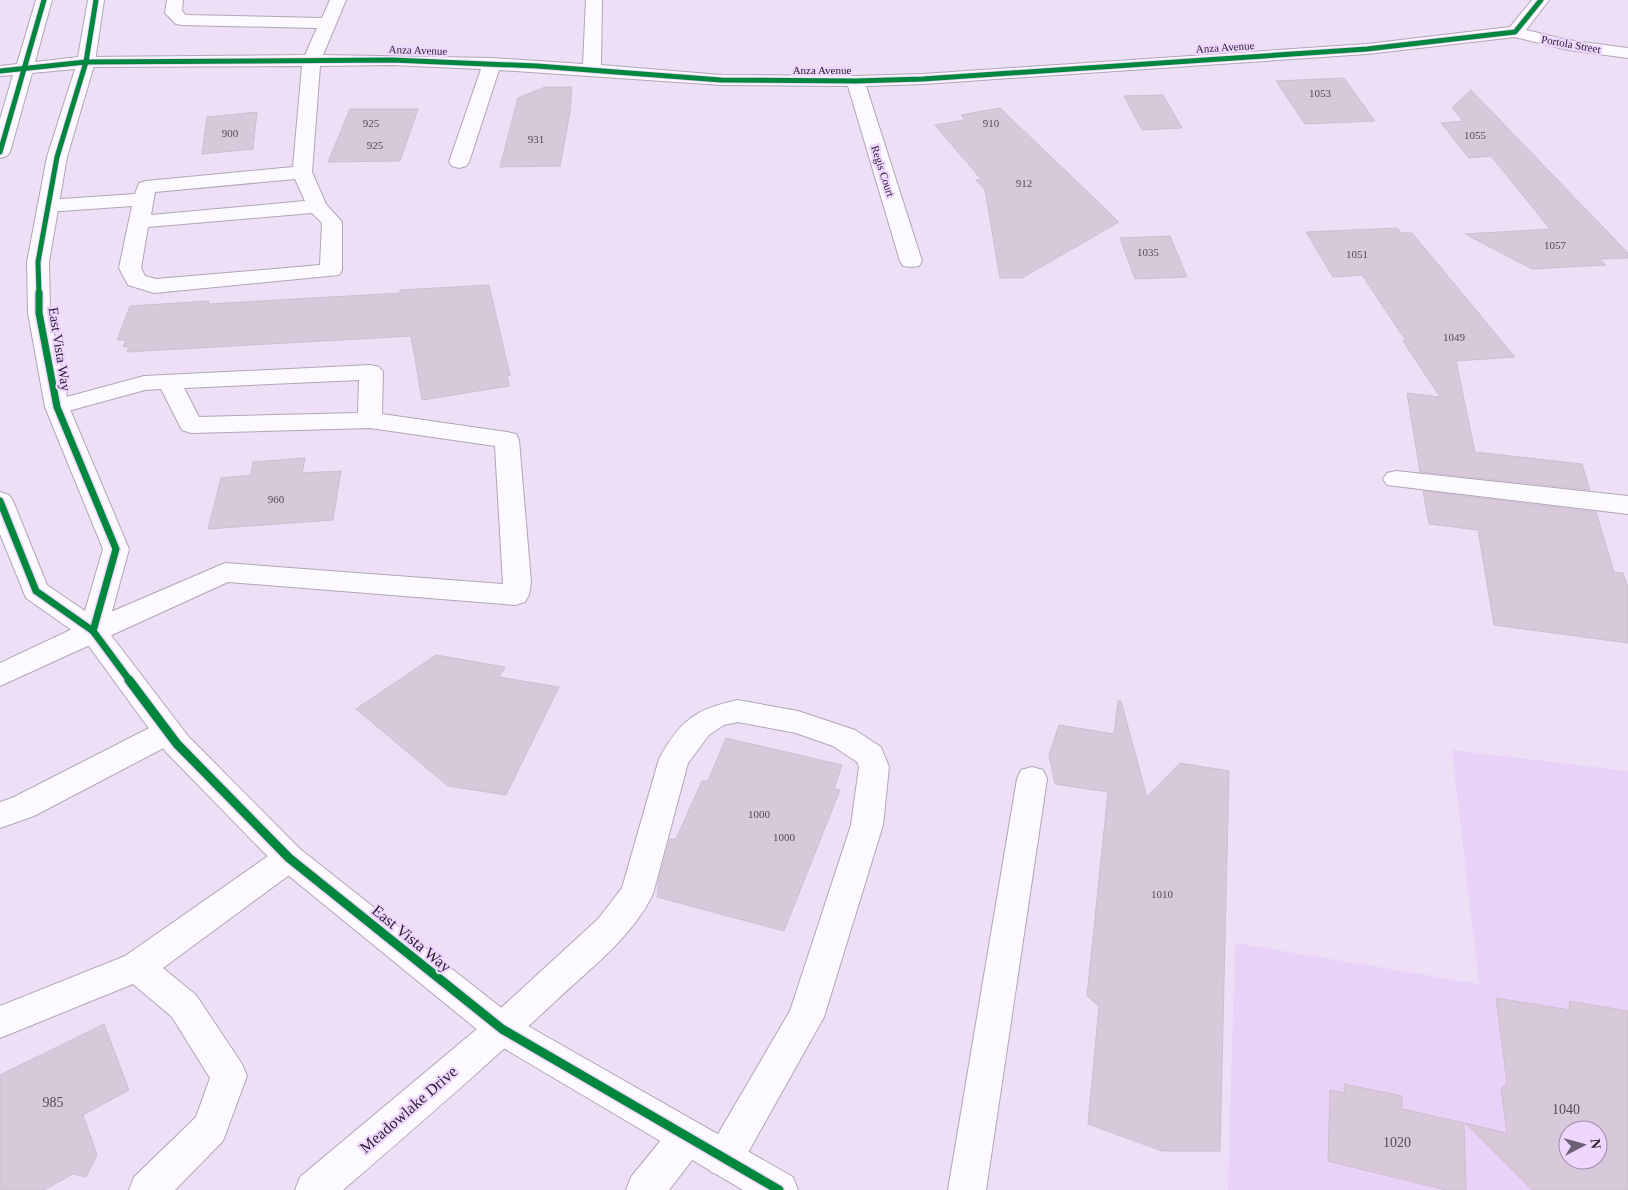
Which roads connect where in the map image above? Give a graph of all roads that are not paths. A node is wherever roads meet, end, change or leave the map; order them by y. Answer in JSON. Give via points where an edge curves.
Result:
{"nodes":[{"id":1,"x":44,"y":0,"type":"edge"},
{"id":2,"x":96,"y":0,"type":"edge"},
{"id":3,"x":175,"y":0,"type":"edge"},
{"id":4,"x":338,"y":0,"type":"edge"},
{"id":5,"x":594,"y":0,"type":"edge"},
{"id":6,"x":1541,"y":0,"type":"edge"},
{"id":7,"x":328,"y":23,"type":"junction"},
{"id":8,"x":1515,"y":32,"type":"junction"},
{"id":9,"x":1628,"y":53,"type":"edge"},
{"id":10,"x":312,"y":59,"type":"junction"},
{"id":11,"x":86,"y":62,"type":"junction"},
{"id":12,"x":492,"y":63,"type":"junction"},
{"id":13,"x":25,"y":68,"type":"junction"},
{"id":14,"x":592,"y":69,"type":"junction"},
{"id":15,"x":0,"y":71,"type":"edge"},
{"id":16,"x":855,"y":82,"type":"junction"},
{"id":17,"x":5,"y":119,"type":"edge"},
{"id":18,"x":0,"y":152,"type":"edge"},
{"id":19,"x":459,"y":162,"type":"dead end"},
{"id":20,"x":302,"y":172,"type":"junction"},
{"id":21,"x":144,"y":199,"type":"junction"},
{"id":22,"x":47,"y":206,"type":"junction"},
{"id":23,"x":317,"y":206,"type":"junction"},
{"id":24,"x":139,"y":222,"type":"junction"},
{"id":25,"x":912,"y":260,"type":"dead end"},
{"id":26,"x":169,"y":382,"type":"junction"},
{"id":27,"x":56,"y":407,"type":"junction"},
{"id":28,"x":370,"y":420,"type":"junction"},
{"id":29,"x":1396,"y":479,"type":"dead end"},
{"id":30,"x":0,"y":500,"type":"edge"},
{"id":31,"x":1628,"y":505,"type":"edge"},
{"id":32,"x":92,"y":631,"type":"junction"},
{"id":33,"x":0,"y":675,"type":"edge"},
{"id":34,"x":168,"y":732,"type":"junction"},
{"id":35,"x":1032,"y":779,"type":"dead end"},
{"id":36,"x":0,"y":815,"type":"edge"},
{"id":37,"x":289,"y":858,"type":"junction"},
{"id":38,"x":137,"y":967,"type":"junction"},
{"id":39,"x":0,"y":1022,"type":"edge"},
{"id":40,"x":502,"y":1028,"type":"junction"},
{"id":41,"x":687,"y":1137,"type":"junction"},
{"id":42,"x":724,"y":1160,"type":"junction"},
{"id":43,"x":148,"y":1190,"type":"edge"},
{"id":44,"x":314,"y":1190,"type":"edge"},
{"id":45,"x":645,"y":1190,"type":"edge"},
{"id":46,"x":779,"y":1190,"type":"edge"},
{"id":47,"x":967,"y":1190,"type":"edge"}],
"edges":[{"from":1,"to":13,"type":"street"},
{"from":2,"to":11,"type":"street","name":"East Vista Way"},
{"from":3,"to":7,"type":"street","via":[[173,13],[182,20]]},
{"from":4,"to":7,"type":"street"},
{"from":5,"to":14,"type":"street"},
{"from":6,"to":8,"type":"street"},
{"from":7,"to":10,"type":"street"},
{"from":8,"to":9,"type":"street","name":"Portola Street","via":[[1568,45]]},
{"from":8,"to":16,"type":"street","name":"Anza Avenue","via":[[1367,48]]},
{"from":10,"to":11,"type":"street","name":"Anza Avenue"},
{"from":10,"to":12,"type":"street","name":"Anza Avenue"},
{"from":10,"to":20,"type":"street"},
{"from":11,"to":13,"type":"street","name":"Anza Avenue"},
{"from":11,"to":22,"type":"street","name":"East Vista Way","via":[[57,157]]},
{"from":12,"to":14,"type":"street","name":"Anza Avenue"},
{"from":12,"to":19,"type":"street"},
{"from":13,"to":15,"type":"street","name":"Anza Avenue"},
{"from":13,"to":17,"type":"street"},
{"from":14,"to":16,"type":"street","name":"Anza Avenue","via":[[721,80]]},
{"from":16,"to":25,"type":"street","name":"Regis Court"},
{"from":17,"to":18,"type":"street"},
{"from":20,"to":21,"type":"street","via":[[146,187]]},
{"from":20,"to":23,"type":"street"},
{"from":21,"to":22,"type":"street"},
{"from":21,"to":24,"type":"street"},
{"from":22,"to":27,"type":"street","name":"East Vista Way","via":[[38,262],[39,313]]},
{"from":23,"to":24,"type":"street"},
{"from":23,"to":24,"type":"street","via":[[332,222],[331,270],[154,286],[136,280],[130,268]]},
{"from":26,"to":27,"type":"street","via":[[144,383]]},
{"from":26,"to":28,"type":"street","via":[[191,425]]},
{"from":26,"to":28,"type":"street","via":[[371,372]]},
{"from":27,"to":32,"type":"street","name":"East Vista Way","via":[[116,549]]},
{"from":28,"to":32,"type":"street","via":[[507,440],[517,582],[514,595],[225,572]]},
{"from":29,"to":31,"type":"street"},
{"from":30,"to":32,"type":"street","name":"East Vista Way","via":[[36,591]]},
{"from":32,"to":33,"type":"street"},
{"from":32,"to":34,"type":"street","name":"East Vista Way"},
{"from":34,"to":36,"type":"street","via":[[24,807]]},
{"from":34,"to":37,"type":"street","name":"East Vista Way"},
{"from":35,"to":47,"type":"street"},
{"from":37,"to":38,"type":"street"},
{"from":37,"to":40,"type":"street","name":"East Vista Way"},
{"from":38,"to":39,"type":"street"},
{"from":38,"to":43,"type":"street","via":[[184,1006],[229,1076],[210,1128]]},
{"from":40,"to":41,"type":"street","name":"East Vista Way"},
{"from":40,"to":42,"type":"street","name":"Meadowlake Drive","via":[[610,929],[637,894],[674,759],[698,727],[716,716],[738,711],[798,722],[844,738],[870,755],[874,767],[867,825],[806,1017]]},
{"from":40,"to":44,"type":"street","name":"Meadowlake Drive"},
{"from":41,"to":42,"type":"street","name":"East Vista Way"},
{"from":41,"to":45,"type":"street"},
{"from":42,"to":46,"type":"street","name":"East Vista Way"}]}
